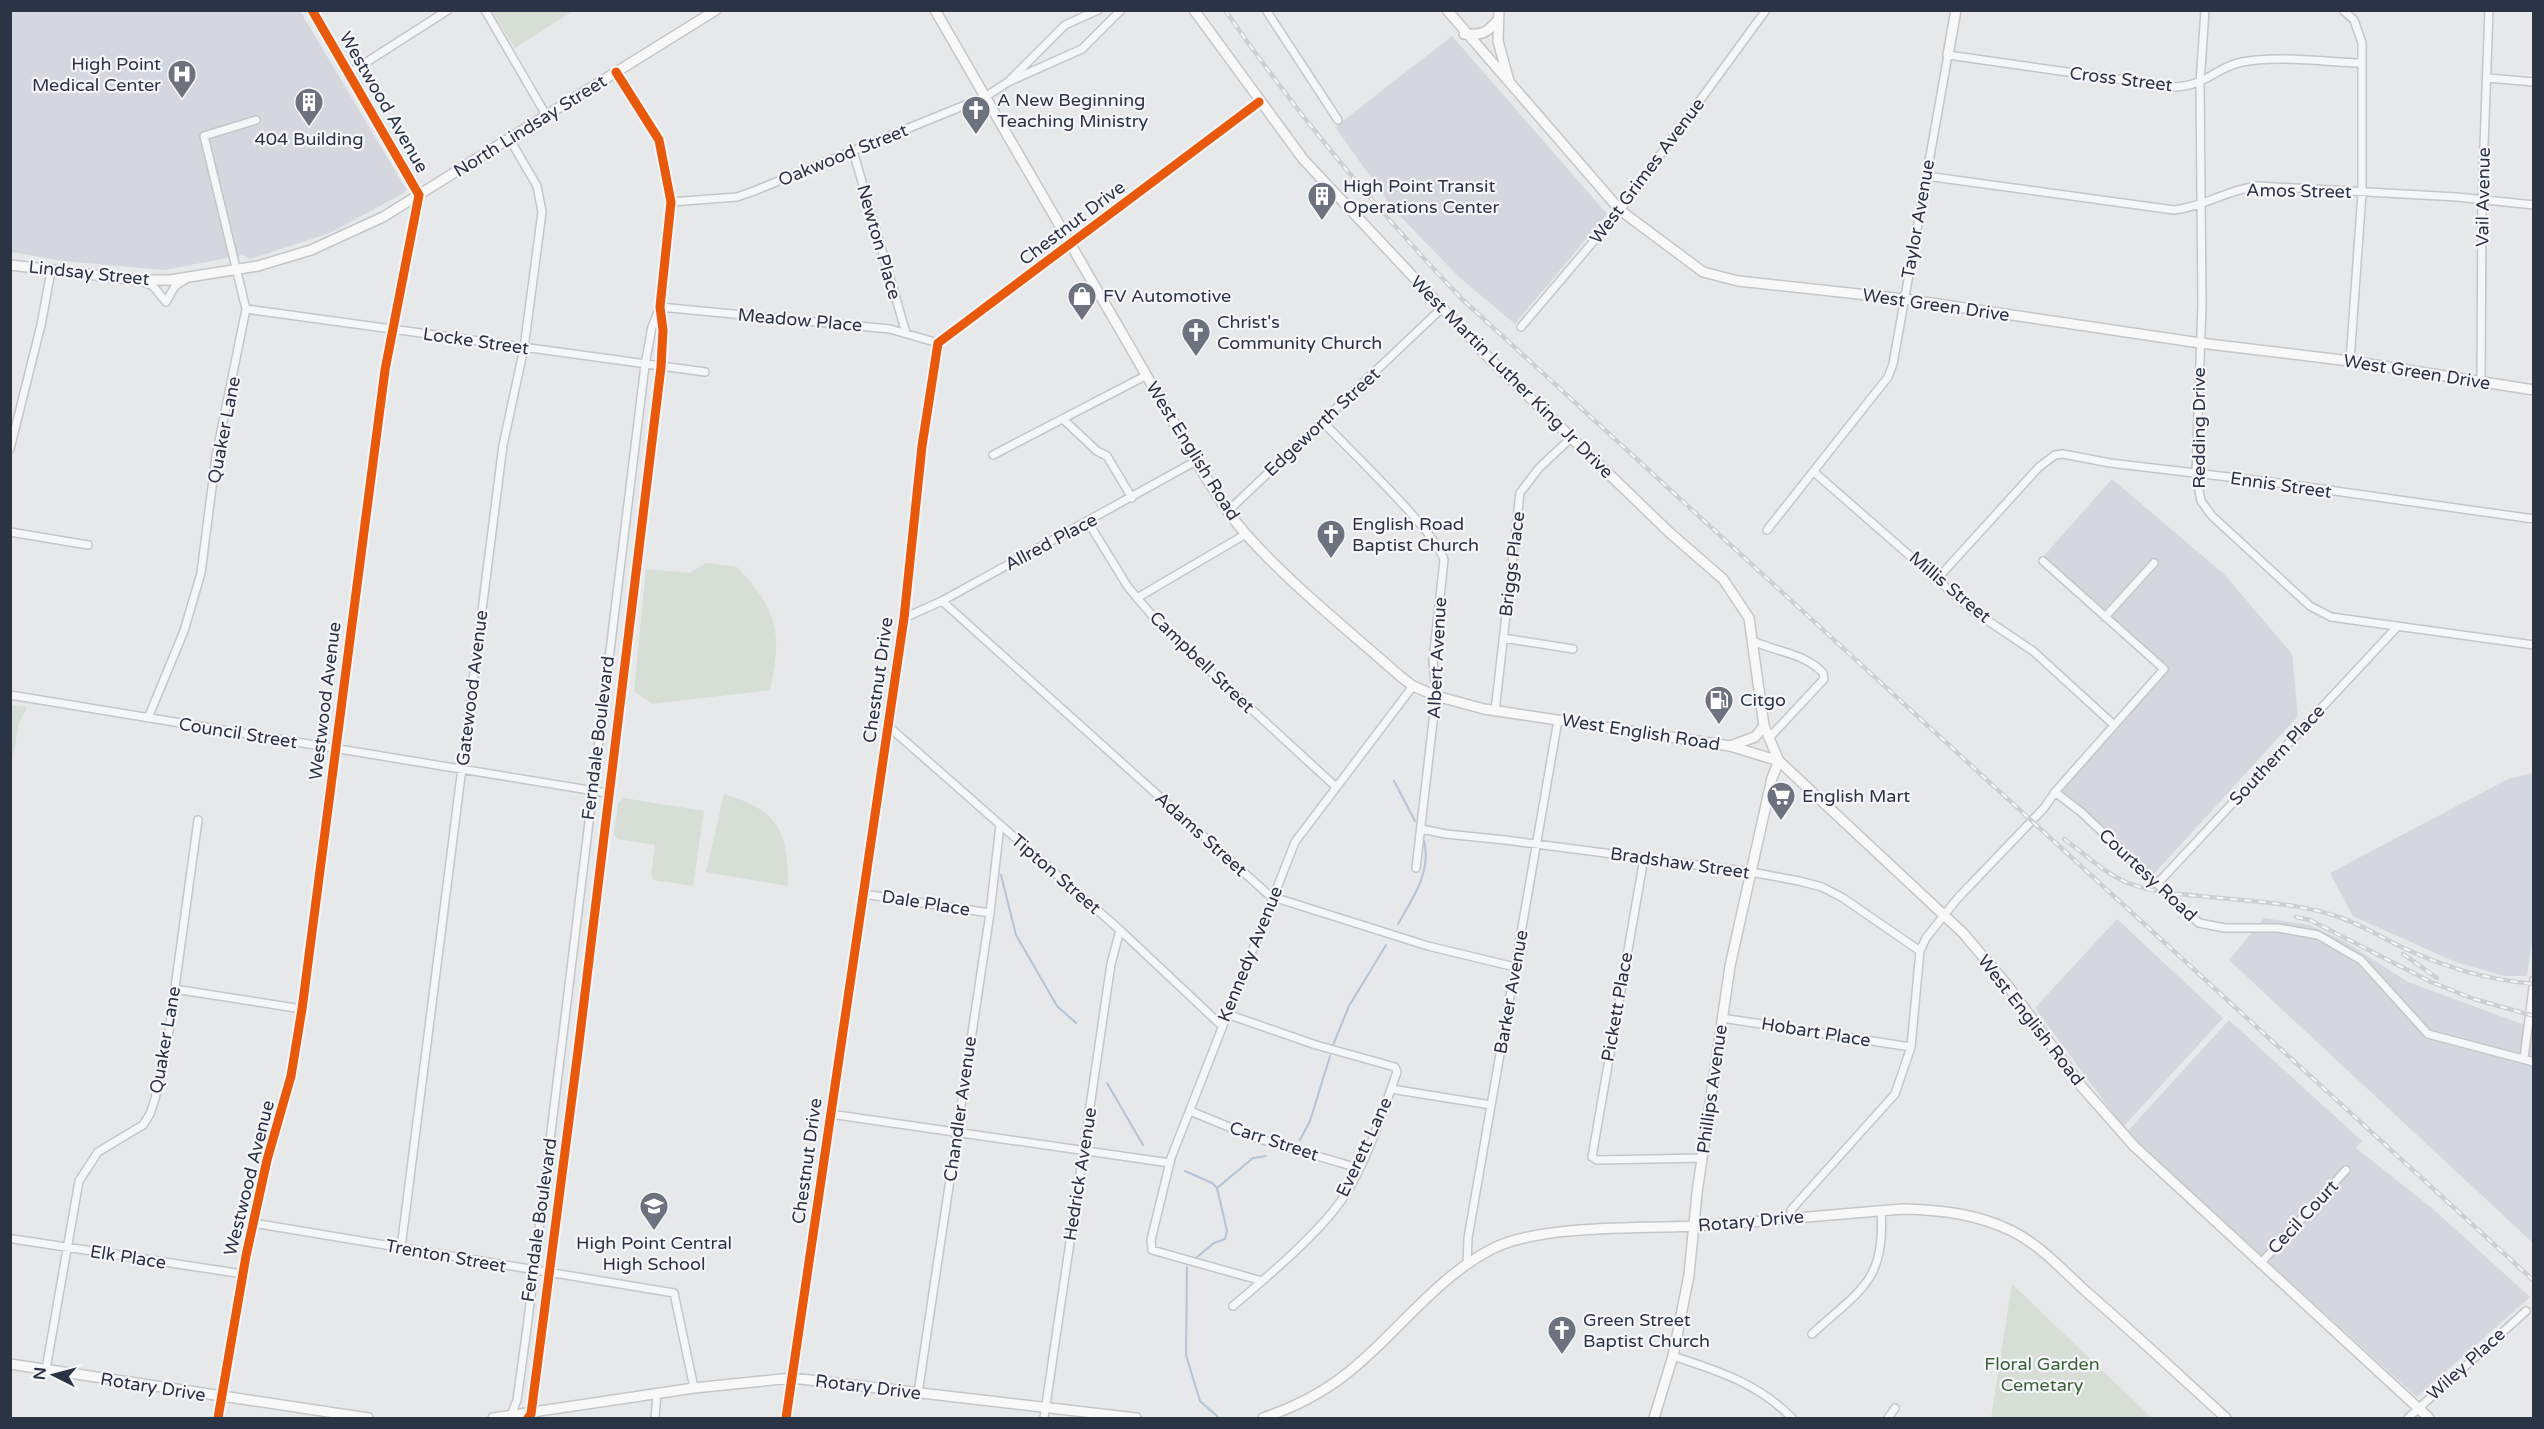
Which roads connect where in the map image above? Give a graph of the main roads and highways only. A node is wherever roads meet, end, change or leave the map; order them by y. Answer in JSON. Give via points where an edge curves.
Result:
{"nodes":[{"id":1,"x":312,"y":10,"type":"edge"},
{"id":2,"x":716,"y":10,"type":"edge"},
{"id":3,"x":935,"y":10,"type":"edge"},
{"id":4,"x":1194,"y":10,"type":"edge"},
{"id":5,"x":1447,"y":10,"type":"edge"},
{"id":6,"x":1499,"y":10,"type":"edge"},
{"id":7,"x":1956,"y":10,"type":"edge"},
{"id":8,"x":1497,"y":21,"type":"junction"},
{"id":9,"x":1464,"y":34,"type":"junction"},
{"id":10,"x":1948,"y":55,"type":"road end"},
{"id":11,"x":1510,"y":83,"type":"junction"},
{"id":12,"x":1259,"y":102,"type":"junction"},
{"id":13,"x":419,"y":195,"type":"junction"},
{"id":14,"x":1070,"y":245,"type":"junction"},
{"id":15,"x":10,"y":265,"type":"edge"},
{"id":16,"x":238,"y":269,"type":"joint"},
{"id":17,"x":2534,"y":390,"type":"edge"},
{"id":18,"x":1764,"y":726,"type":"junction"},
{"id":19,"x":1730,"y":746,"type":"junction"},
{"id":20,"x":1779,"y":761,"type":"junction"},
{"id":21,"x":1695,"y":1226,"type":"junction"},
{"id":22,"x":10,"y":1364,"type":"edge"},
{"id":23,"x":792,"y":1378,"type":"junction"},
{"id":24,"x":1044,"y":1414,"type":"edge"},
{"id":25,"x":511,"y":1417,"type":"edge"},
{"id":26,"x":530,"y":1417,"type":"edge"},
{"id":27,"x":368,"y":1419,"type":"edge"},
{"id":28,"x":493,"y":1419,"type":"edge"},
{"id":29,"x":786,"y":1419,"type":"edge"},
{"id":30,"x":1136,"y":1419,"type":"edge"},
{"id":31,"x":1263,"y":1419,"type":"edge"},
{"id":32,"x":1654,"y":1419,"type":"edge"},
{"id":33,"x":2226,"y":1419,"type":"edge"},
{"id":34,"x":2429,"y":1419,"type":"edge"}],
"edges":[{"from":1,"to":13,"type":"main road","name":"Westwood Avenue"},
{"from":2,"to":13,"type":"main road","name":"North Lindsay Street"},
{"from":3,"to":14,"type":"main road","name":"West English Road"},
{"from":4,"to":12,"type":"main road","name":"West Martin Luther King Jr Drive"},
{"from":5,"to":9,"type":"main road","name":"West Green Drive"},
{"from":6,"to":8,"type":"main road"},
{"from":7,"to":10,"type":"main road","name":"Taylor Avenue"},
{"from":8,"to":9,"type":"main road","via":[[1487,33]]},
{"from":8,"to":11,"type":"main road","via":[[1498,41]]},
{"from":9,"to":11,"type":"main road","name":"West Green Drive"},
{"from":11,"to":17,"type":"main road","name":"West Green Drive","via":[[1620,210],[1703,272],[1717,277],[2350,361]]},
{"from":12,"to":14,"type":"main road","name":"Chestnut Drive"},
{"from":12,"to":18,"type":"main road","name":"West Martin Luther King Jr Drive","via":[[1303,159],[1442,308],[1571,438],[1723,579],[1749,618]]},
{"from":13,"to":16,"type":"main road","name":"North Lindsay Street","via":[[338,240],[282,260]]},
{"from":14,"to":19,"type":"main road","name":"West English Road","via":[[1228,511],[1246,534],[1339,623],[1413,686],[1495,711]]},
{"from":14,"to":23,"type":"main road","name":"Chestnut Drive","via":[[938,343],[920,458],[904,618]]},
{"from":15,"to":16,"type":"main road","name":"Lindsay Street","via":[[139,280]]},
{"from":18,"to":19,"type":"main road","via":[[1755,737]]},
{"from":18,"to":20,"type":"main road","name":"West Martin Luther King Jr Drive"},
{"from":19,"to":20,"type":"main road","name":"West English Road"},
{"from":20,"to":21,"type":"main road","name":"Phillips Avenue","via":[[1730,966]]},
{"from":20,"to":34,"type":"main road","name":"West English Road","via":[[1946,915],[2134,1146]]},
{"from":21,"to":31,"type":"main road","name":"Rotary Drive","via":[[1535,1235],[1511,1240],[1467,1264],[1329,1388]]},
{"from":21,"to":32,"type":"main road","name":"Phillips Avenue","via":[[1673,1356]]},
{"from":21,"to":33,"type":"main road","name":"Rotary Drive","via":[[1881,1210],[1951,1212],[1986,1220],[2020,1236],[2050,1258]]},
{"from":22,"to":27,"type":"main road","name":"Rotary Drive"},
{"from":23,"to":24,"type":"main road","name":"Rotary Drive"},
{"from":23,"to":26,"type":"main road","name":"Rotary Drive","via":[[694,1388]]},
{"from":23,"to":29,"type":"main road","name":"Chestnut Drive"},
{"from":24,"to":30,"type":"main road","name":"Rotary Drive"},
{"from":25,"to":26,"type":"main road","name":"Rotary Drive"},
{"from":25,"to":28,"type":"main road","name":"Rotary Drive"}]}
